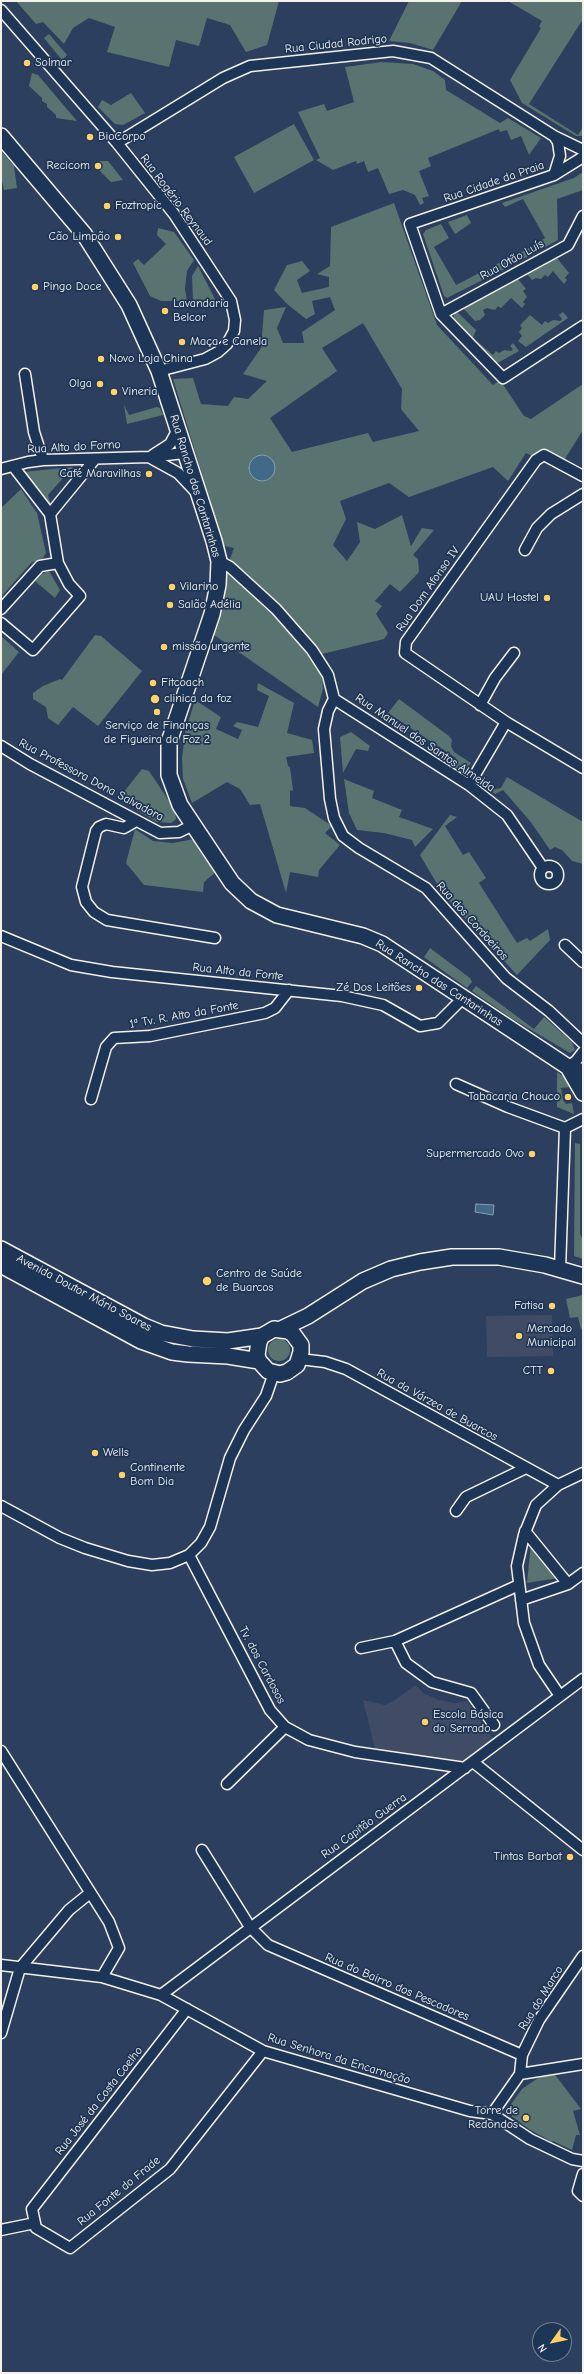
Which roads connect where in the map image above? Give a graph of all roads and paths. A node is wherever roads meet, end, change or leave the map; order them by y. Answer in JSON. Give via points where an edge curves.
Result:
{"nodes":[{"id":1,"x":1,"y":10,"type":"edge"},
{"id":2,"x":1,"y":136,"type":"edge"},
{"id":3,"x":554,"y":136,"type":"junction"},
{"id":4,"x":117,"y":143,"type":"junction"},
{"id":5,"x":583,"y":150,"type":"edge"},
{"id":6,"x":583,"y":157,"type":"edge"},
{"id":7,"x":554,"y":175,"type":"junction"},
{"id":8,"x":583,"y":216,"type":"edge"},
{"id":9,"x":441,"y":314,"type":"junction"},
{"id":10,"x":583,"y":326,"type":"edge"},
{"id":11,"x":159,"y":371,"type":"junction"},
{"id":12,"x":25,"y":374,"type":"dead end"},
{"id":13,"x":178,"y":428,"type":"junction"},
{"id":14,"x":187,"y":456,"type":"junction"},
{"id":15,"x":149,"y":457,"type":"junction"},
{"id":16,"x":95,"y":459,"type":"junction"},
{"id":17,"x":43,"y":460,"type":"junction"},
{"id":18,"x":164,"y":464,"type":"junction"},
{"id":19,"x":13,"y":466,"type":"junction"},
{"id":20,"x":1,"y":469,"type":"edge"},
{"id":21,"x":583,"y":476,"type":"edge"},
{"id":22,"x":583,"y":494,"type":"edge"},
{"id":23,"x":201,"y":500,"type":"junction"},
{"id":24,"x":50,"y":514,"type":"junction"},
{"id":25,"x":525,"y":550,"type":"dead end"},
{"id":26,"x":219,"y":561,"type":"junction"},
{"id":27,"x":58,"y":562,"type":"junction"},
{"id":28,"x":1,"y":608,"type":"edge"},
{"id":29,"x":1,"y":623,"type":"edge"},
{"id":30,"x":514,"y":653,"type":"dead end"},
{"id":31,"x":334,"y":699,"type":"junction"},
{"id":32,"x":480,"y":705,"type":"junction"},
{"id":33,"x":506,"y":722,"type":"junction"},
{"id":34,"x":1,"y":746,"type":"edge"},
{"id":35,"x":581,"y":764,"type":"edge"},
{"id":36,"x":468,"y":785,"type":"junction"},
{"id":37,"x":136,"y":821,"type":"junction"},
{"id":38,"x":193,"y":825,"type":"junction"},
{"id":39,"x":543,"y":868,"type":"dead end"},
{"id":40,"x":1,"y":936,"type":"edge"},
{"id":41,"x":215,"y":938,"type":"dead end"},
{"id":42,"x":565,"y":945,"type":"dead end"},
{"id":43,"x":583,"y":962,"type":"edge"},
{"id":44,"x":289,"y":990,"type":"junction"},
{"id":45,"x":463,"y":998,"type":"junction"},
{"id":46,"x":583,"y":1043,"type":"edge"},
{"id":47,"x":583,"y":1052,"type":"edge"},
{"id":48,"x":568,"y":1067,"type":"junction"},
{"id":49,"x":583,"y":1072,"type":"edge"},
{"id":50,"x":456,"y":1084,"type":"dead end"},
{"id":51,"x":583,"y":1093,"type":"edge"},
{"id":52,"x":91,"y":1099,"type":"dead end"},
{"id":53,"x":583,"y":1119,"type":"edge"},
{"id":54,"x":565,"y":1128,"type":"junction"},
{"id":55,"x":1,"y":1249,"type":"edge"},
{"id":56,"x":1,"y":1265,"type":"edge"},
{"id":57,"x":560,"y":1269,"type":"junction"},
{"id":58,"x":583,"y":1276,"type":"edge"},
{"id":59,"x":308,"y":1316,"type":"junction"},
{"id":60,"x":281,"y":1329,"type":"junction"},
{"id":61,"x":262,"y":1336,"type":"junction"},
{"id":62,"x":300,"y":1352,"type":"junction"},
{"id":63,"x":259,"y":1361,"type":"junction"},
{"id":64,"x":274,"y":1373,"type":"junction"},
{"id":65,"x":526,"y":1468,"type":"junction"},
{"id":66,"x":583,"y":1472,"type":"edge"},
{"id":67,"x":558,"y":1485,"type":"junction"},
{"id":68,"x":1,"y":1506,"type":"edge"},
{"id":69,"x":456,"y":1511,"type":"dead end"},
{"id":70,"x":525,"y":1531,"type":"junction"},
{"id":71,"x":189,"y":1555,"type":"junction"},
{"id":72,"x":583,"y":1573,"type":"edge"},
{"id":73,"x":568,"y":1584,"type":"junction"},
{"id":74,"x":519,"y":1585,"type":"junction"},
{"id":75,"x":521,"y":1600,"type":"junction"},
{"id":76,"x":395,"y":1641,"type":"junction"},
{"id":77,"x":361,"y":1648,"type":"dead end"},
{"id":78,"x":583,"y":1679,"type":"edge"},
{"id":79,"x":560,"y":1696,"type":"junction"},
{"id":80,"x":494,"y":1725,"type":"dead end"},
{"id":81,"x":285,"y":1727,"type":"junction"},
{"id":82,"x":1,"y":1751,"type":"edge"},
{"id":83,"x":469,"y":1765,"type":"junction"},
{"id":84,"x":227,"y":1784,"type":"dead end"},
{"id":85,"x":202,"y":1850,"type":"dead end"},
{"id":86,"x":583,"y":1850,"type":"edge"},
{"id":87,"x":90,"y":1893,"type":"junction"},
{"id":88,"x":250,"y":1927,"type":"junction"},
{"id":89,"x":582,"y":1961,"type":"edge"},
{"id":90,"x":1,"y":1965,"type":"edge"},
{"id":91,"x":20,"y":1968,"type":"junction"},
{"id":92,"x":102,"y":1977,"type":"junction"},
{"id":93,"x":161,"y":1994,"type":"junction"},
{"id":94,"x":187,"y":2009,"type":"junction"},
{"id":95,"x":1,"y":2033,"type":"edge"},
{"id":96,"x":263,"y":2051,"type":"junction"},
{"id":97,"x":522,"y":2055,"type":"junction"},
{"id":98,"x":583,"y":2064,"type":"edge"},
{"id":99,"x":520,"y":2074,"type":"junction"},
{"id":100,"x":492,"y":2114,"type":"junction"},
{"id":101,"x":583,"y":2161,"type":"edge"},
{"id":102,"x":583,"y":2174,"type":"edge"},
{"id":103,"x":583,"y":2196,"type":"edge"},
{"id":104,"x":35,"y":2223,"type":"junction"},
{"id":105,"x":1,"y":2230,"type":"edge"}],
"edges":[{"from":1,"to":4,"type":"street","name":"Rua Rogério Reynaud"},
{"from":2,"to":11,"type":"street","name":"Rua Rancho das Cantarinhas","via":[[84,234],[109,270],[129,305]]},
{"from":3,"to":4,"type":"street","name":"Rua Ciudad Rodrigo","via":[[431,58],[393,51],[250,66],[223,78]]},
{"from":3,"to":5,"type":"street","name":"Rua Ciudad Rodrigo"},
{"from":3,"to":7,"type":"street","via":[[558,142],[560,156]]},
{"from":4,"to":11,"type":"street","name":"Rua Rogério Reynaud","via":[[174,214],[198,250],[231,301],[235,320],[234,331],[227,344],[218,352],[205,359]]},
{"from":6,"to":7,"type":"street","name":"Rua Cidade da Praia"},
{"from":7,"to":9,"type":"street","name":"Rua Cidade da Praia","via":[[410,224]]},
{"from":8,"to":9,"type":"street","name":"Rua Otão Luís","via":[[568,245]]},
{"from":9,"to":10,"type":"street","via":[[503,378]]},
{"from":11,"to":13,"type":"street","name":"Rua Rancho das Cantarinhas"},
{"from":12,"to":17,"type":"street","via":[[34,432]]},
{"from":13,"to":14,"type":"street","name":"Rua Rancho das Cantarinhas"},
{"from":13,"to":15,"type":"street","name":"Rua Alto do Forno","via":[[170,444]]},
{"from":14,"to":15,"type":"street","name":"Rua Alto do Forno","via":[[184,453]]},
{"from":14,"to":18,"type":"street","via":[[180,464]]},
{"from":14,"to":23,"type":"street","name":"Rua Rancho das Cantarinhas"},
{"from":15,"to":16,"type":"street","name":"Rua Alto do Forno"},
{"from":15,"to":18,"type":"street","name":"Rua Alto do Forno"},
{"from":16,"to":17,"type":"street","name":"Rua Alto do Forno"},
{"from":16,"to":24,"type":"street"},
{"from":17,"to":19,"type":"street","name":"Rua Alto do Forno"},
{"from":18,"to":23,"type":"street","name":"Rua Alto do Forno","via":[[190,485]]},
{"from":19,"to":20,"type":"street","name":"Rua Alto do Forno"},
{"from":19,"to":24,"type":"street"},
{"from":21,"to":32,"type":"street","name":"Rua Dom Afonso IV","via":[[544,456],[536,460],[406,642],[406,653]]},
{"from":22,"to":25,"type":"street","via":[[551,514],[537,528]]},
{"from":23,"to":26,"type":"street","name":"Rua Rancho das Cantarinhas"},
{"from":24,"to":27,"type":"street"},
{"from":26,"to":31,"type":"street","via":[[230,566],[276,609],[312,650],[328,675]]},
{"from":26,"to":38,"type":"street","name":"Rua Rancho das Cantarinhas","via":[[218,585],[212,614],[169,742],[169,775],[180,805]]},
{"from":27,"to":28,"type":"street","via":[[40,566]]},
{"from":27,"to":29,"type":"street","via":[[69,584],[80,596],[33,650]]},
{"from":30,"to":32,"type":"street","via":[[495,678]]},
{"from":31,"to":36,"type":"street","name":"Rua Manuel dos Santos Almeida"},
{"from":31,"to":46,"type":"street","name":"Rua dos Cordoeiros","via":[[324,729],[330,799],[334,818],[343,836],[426,888],[506,978],[549,1011]]},
{"from":32,"to":33,"type":"street","name":"Rua Dom Afonso IV"},
{"from":33,"to":35,"type":"street","name":"Rua Dom Afonso IV"},
{"from":33,"to":36,"type":"street"},
{"from":34,"to":37,"type":"street","name":"Rua Professora Dona Salvadora"},
{"from":36,"to":39,"type":"street","name":"Rua Manuel dos Santos Almeida","via":[[507,816]]},
{"from":37,"to":38,"type":"street","name":"Rua Professora Dona Salvadora","via":[[160,833],[179,832]]},
{"from":37,"to":41,"type":"street","via":[[124,828],[106,824],[96,831],[82,887],[86,902],[94,912],[107,920]]},
{"from":38,"to":45,"type":"street","name":"Rua Rancho das Cantarinhas","via":[[232,883],[251,901],[277,915],[363,936],[382,944]]},
{"from":40,"to":44,"type":"street","name":"Rua Alto da Fonte","via":[[71,965],[112,972]]},
{"from":42,"to":43,"type":"street"},
{"from":44,"to":45,"type":"street","name":"Rua Alto da Fonte","via":[[342,996],[383,1005],[420,1026],[438,1023]]},
{"from":44,"to":52,"type":"street","name":"1ª Tv. R. Alto da Fonte","via":[[275,1008],[265,1014],[150,1036],[114,1038],[106,1047]]},
{"from":45,"to":48,"type":"street","name":"Rua Rancho das Cantarinhas"},
{"from":47,"to":48,"type":"street","via":[[576,1062]]},
{"from":48,"to":49,"type":"street","name":"Rua Rancho das Cantarinhas"},
{"from":48,"to":51,"type":"street","name":"Rua Rancho das Cantarinhas"},
{"from":50,"to":54,"type":"street"},
{"from":53,"to":54,"type":"street"},
{"from":54,"to":57,"type":"street"},
{"from":55,"to":61,"type":"street","name":"Avenida Doutor Mário Soares","via":[[161,1333],[207,1341]]},
{"from":56,"to":63,"type":"street","name":"Avenida Doutor Mário Soares","via":[[148,1344],[188,1354]]},
{"from":57,"to":58,"type":"street"},
{"from":57,"to":59,"type":"street","via":[[514,1259],[482,1256],[420,1262],[391,1269],[363,1281]]},
{"from":59,"to":60,"type":"street"},
{"from":59,"to":62,"type":"street"},
{"from":60,"to":61,"type":"street","via":[[274,1329]]},
{"from":60,"to":62,"type":"street","via":[[293,1334]]},
{"from":61,"to":63,"type":"street","via":[[257,1348]]},
{"from":62,"to":64,"type":"street","via":[[292,1369]]},
{"from":62,"to":65,"type":"street","name":"Rua da Várzea de Buarcos","via":[[346,1369]]},
{"from":63,"to":64,"type":"street","via":[[268,1371]]},
{"from":64,"to":71,"type":"street","via":[[266,1396],[230,1458],[210,1527],[201,1543]]},
{"from":65,"to":67,"type":"street","name":"Rua da Várzea de Buarcos"},
{"from":65,"to":69,"type":"street","via":[[466,1498]]},
{"from":66,"to":67,"type":"street"},
{"from":67,"to":70,"type":"street","via":[[536,1504]]},
{"from":68,"to":71,"type":"street","via":[[60,1538],[128,1561],[152,1565],[170,1563]]},
{"from":70,"to":73,"type":"street"},
{"from":70,"to":74,"type":"street","via":[[517,1566]]},
{"from":71,"to":81,"type":"street","name":"Tv. dos Cardosos","via":[[270,1710]]},
{"from":72,"to":73,"type":"street"},
{"from":73,"to":75,"type":"street"},
{"from":74,"to":75,"type":"street"},
{"from":74,"to":76,"type":"street"},
{"from":75,"to":79,"type":"street","via":[[524,1623],[539,1664]]},
{"from":76,"to":77,"type":"street"},
{"from":76,"to":80,"type":"street","via":[[406,1663],[432,1682],[471,1693]]},
{"from":78,"to":79,"type":"street","name":"Rua Capitão Guerra"},
{"from":79,"to":83,"type":"street","name":"Rua Capitão Guerra"},
{"from":81,"to":83,"type":"street","name":"Tv. dos Cardosos","via":[[309,1740],[355,1752]]},
{"from":81,"to":84,"type":"street"},
{"from":82,"to":87,"type":"street"},
{"from":83,"to":86,"type":"street"},
{"from":83,"to":88,"type":"street","name":"Rua Capitão Guerra"},
{"from":85,"to":88,"type":"street","name":"Rua do Bairro dos Pescadores"},
{"from":87,"to":91,"type":"street","via":[[69,1910]]},
{"from":87,"to":92,"type":"street","via":[[109,1922],[119,1948]]},
{"from":88,"to":93,"type":"street","name":"Rua Capitão Guerra"},
{"from":88,"to":97,"type":"street","name":"Rua do Bairro dos Pescadores","via":[[268,1945]]},
{"from":89,"to":97,"type":"street","name":"Rua do Marco","via":[[539,2020]]},
{"from":90,"to":91,"type":"street","name":"Rua Senhora da Encarnação"},
{"from":91,"to":92,"type":"street","name":"Rua Senhora da Encarnação"},
{"from":91,"to":95,"type":"street"},
{"from":92,"to":93,"type":"street","name":"Rua Senhora da Encarnação"},
{"from":93,"to":94,"type":"street","name":"Rua Senhora da Encarnação"},
{"from":94,"to":96,"type":"street","name":"Rua Senhora da Encarnação"},
{"from":94,"to":104,"type":"street","name":"Rua José da Costa Coelho","via":[[32,2209]]},
{"from":96,"to":100,"type":"street","name":"Rua Senhora da Encarnação","via":[[470,2111]]},
{"from":96,"to":104,"type":"street","name":"Rua Fonte do Frade","via":[[170,2169],[70,2248],[36,2228]]},
{"from":97,"to":99,"type":"street"},
{"from":98,"to":99,"type":"street"},
{"from":99,"to":100,"type":"street"},
{"from":100,"to":101,"type":"street","via":[[530,2139],[572,2160]]},
{"from":102,"to":103,"type":"street","via":[[578,2191]]},
{"from":104,"to":105,"type":"street"}]}
